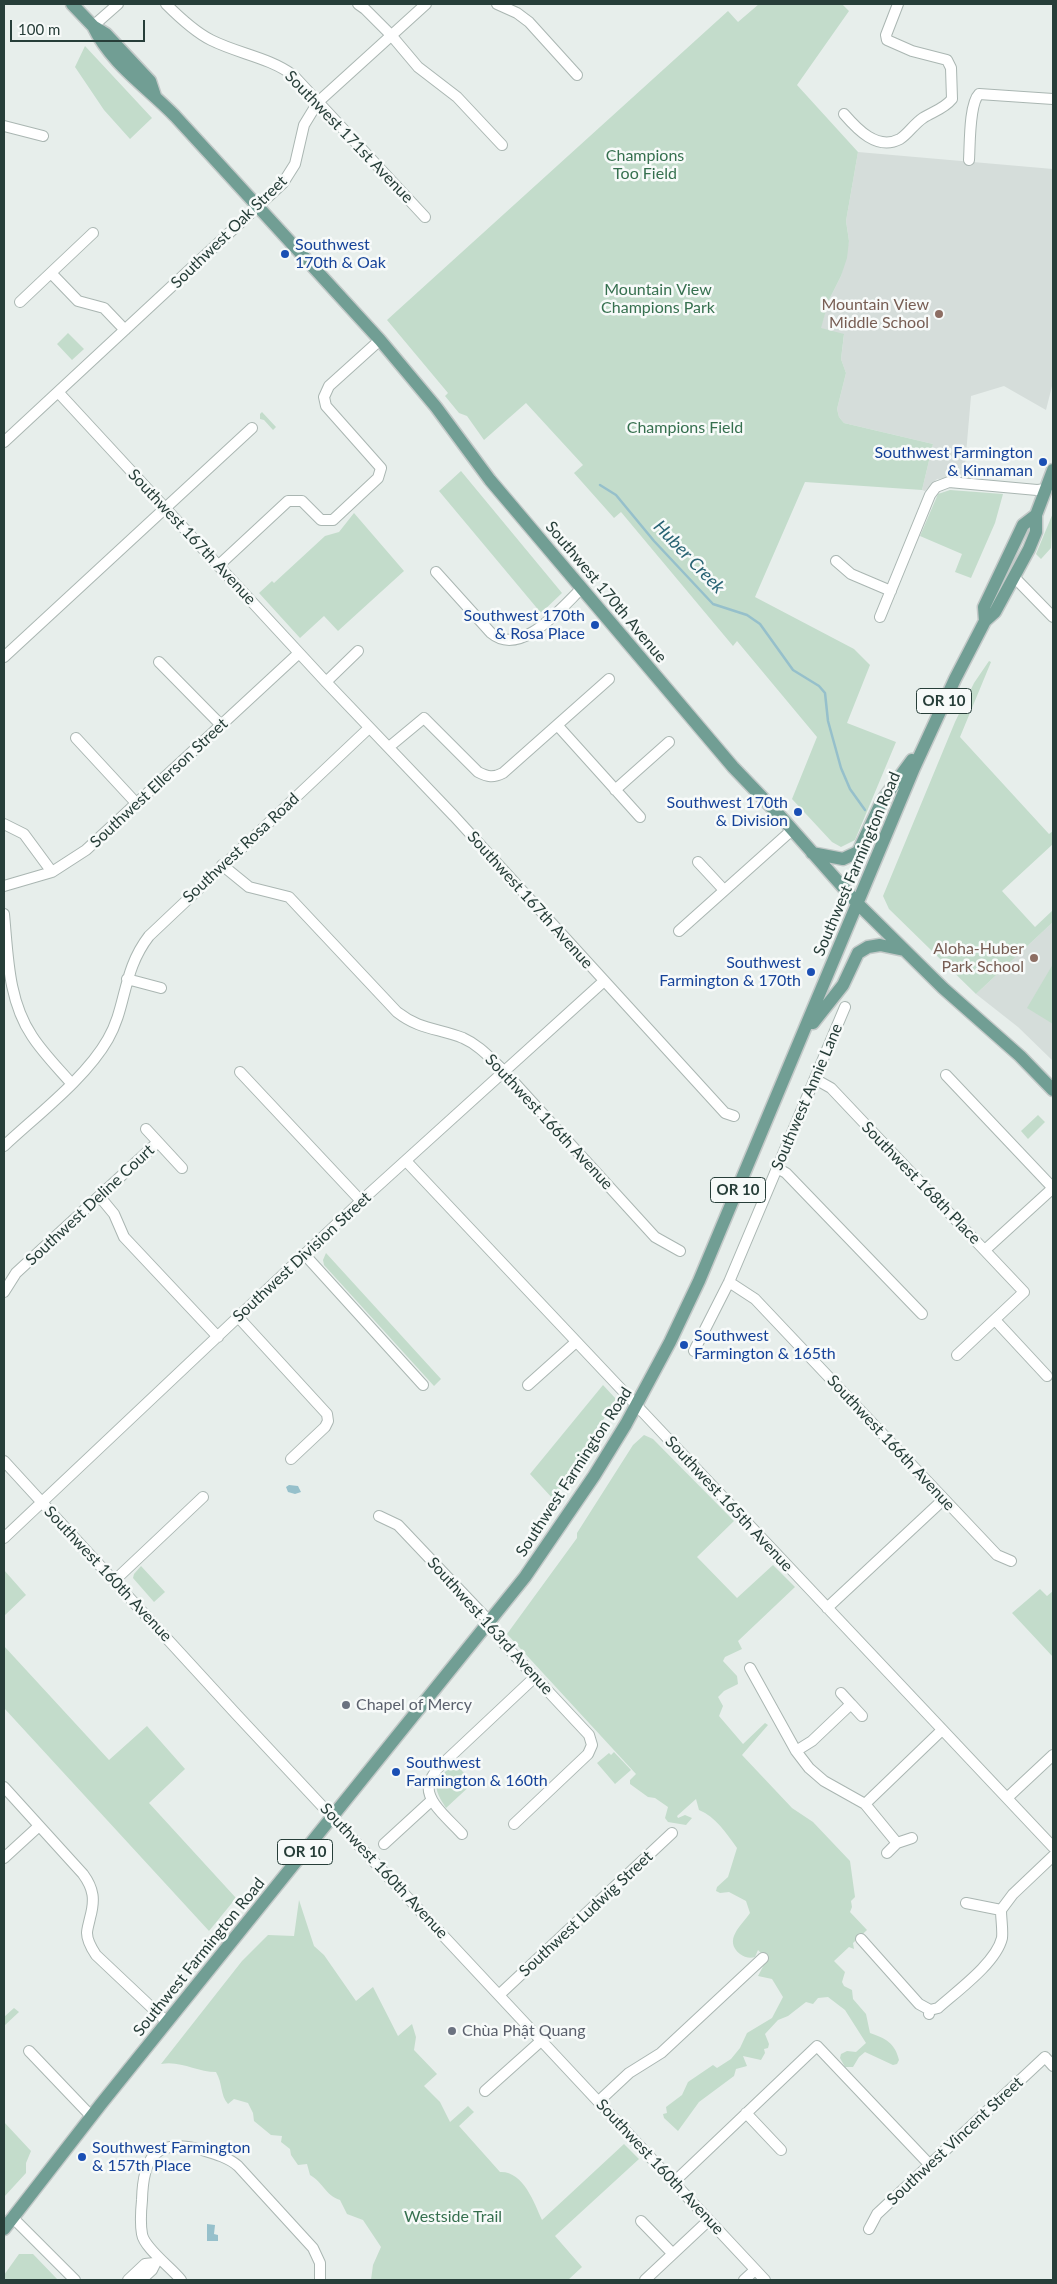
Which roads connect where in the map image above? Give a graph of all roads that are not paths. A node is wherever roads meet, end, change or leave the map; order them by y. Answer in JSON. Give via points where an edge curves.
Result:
{"nodes":[{"id":1,"x":72,"y":4,"type":"edge"},
{"id":2,"x":118,"y":4,"type":"edge"},
{"id":3,"x":166,"y":4,"type":"edge"},
{"id":4,"x":358,"y":4,"type":"edge"},
{"id":5,"x":426,"y":4,"type":"edge"},
{"id":6,"x":497,"y":4,"type":"edge"},
{"id":7,"x":898,"y":4,"type":"edge"},
{"id":8,"x":93,"y":26,"type":"junction"},
{"id":9,"x":391,"y":35,"type":"junction"},
{"id":10,"x":577,"y":75,"type":"dead end"},
{"id":11,"x":1053,"y":99,"type":"edge"},
{"id":12,"x":318,"y":102,"type":"junction"},
{"id":13,"x":844,"y":114,"type":"dead end"},
{"id":14,"x":4,"y":126,"type":"edge"},
{"id":15,"x":43,"y":136,"type":"dead end"},
{"id":16,"x":502,"y":145,"type":"dead end"},
{"id":17,"x":969,"y":160,"type":"dead end"},
{"id":18,"x":258,"y":206,"type":"junction"},
{"id":19,"x":425,"y":217,"type":"dead end"},
{"id":20,"x":93,"y":233,"type":"dead end"},
{"id":21,"x":51,"y":273,"type":"junction"},
{"id":22,"x":20,"y":302,"type":"dead end"},
{"id":23,"x":125,"y":330,"type":"junction"},
{"id":24,"x":380,"y":340,"type":"junction"},
{"id":25,"x":58,"y":392,"type":"junction"},
{"id":26,"x":252,"y":428,"type":"dead end"},
{"id":27,"x":4,"y":442,"type":"edge"},
{"id":28,"x":1053,"y":470,"type":"edge"},
{"id":29,"x":1050,"y":487,"type":"edge"},
{"id":30,"x":165,"y":508,"type":"junction"},
{"id":31,"x":1036,"y":515,"type":"junction"},
{"id":32,"x":836,"y":561,"type":"dead end"},
{"id":33,"x":218,"y":566,"type":"junction"},
{"id":34,"x":436,"y":572,"type":"dead end"},
{"id":35,"x":1014,"y":576,"type":"junction"},
{"id":36,"x":582,"y":588,"type":"junction"},
{"id":37,"x":891,"y":591,"type":"junction"},
{"id":38,"x":1053,"y":617,"type":"edge"},
{"id":39,"x":880,"y":618,"type":"dead end"},
{"id":40,"x":985,"y":621,"type":"junction"},
{"id":41,"x":358,"y":651,"type":"dead end"},
{"id":42,"x":299,"y":653,"type":"junction"},
{"id":43,"x":4,"y":657,"type":"edge"},
{"id":44,"x":159,"y":662,"type":"dead end"},
{"id":45,"x":609,"y":679,"type":"dead end"},
{"id":46,"x":326,"y":682,"type":"junction"},
{"id":47,"x":221,"y":726,"type":"junction"},
{"id":48,"x":558,"y":726,"type":"junction"},
{"id":49,"x":370,"y":728,"type":"junction"},
{"id":50,"x":76,"y":738,"type":"dead end"},
{"id":51,"x":926,"y":741,"type":"junction"},
{"id":52,"x":669,"y":742,"type":"dead end"},
{"id":53,"x":389,"y":747,"type":"junction"},
{"id":54,"x":615,"y":790,"type":"junction"},
{"id":55,"x":137,"y":804,"type":"junction"},
{"id":56,"x":640,"y":818,"type":"dead end"},
{"id":57,"x":4,"y":824,"type":"edge"},
{"id":58,"x":792,"y":830,"type":"junction"},
{"id":59,"x":812,"y":853,"type":"junction"},
{"id":60,"x":698,"y":862,"type":"dead end"},
{"id":61,"x":222,"y":865,"type":"junction"},
{"id":62,"x":52,"y":872,"type":"junction"},
{"id":63,"x":4,"y":886,"type":"edge"},
{"id":64,"x":724,"y":890,"type":"junction"},
{"id":65,"x":856,"y":903,"type":"junction"},
{"id":66,"x":4,"y":914,"type":"edge"},
{"id":67,"x":679,"y":931,"type":"dead end"},
{"id":68,"x":904,"y":950,"type":"junction"},
{"id":69,"x":127,"y":979,"type":"junction"},
{"id":70,"x":604,"y":981,"type":"junction"},
{"id":71,"x":161,"y":988,"type":"dead end"},
{"id":72,"x":845,"y":1007,"type":"dead end"},
{"id":73,"x":802,"y":1037,"type":"junction"},
{"id":74,"x":503,"y":1070,"type":"junction"},
{"id":75,"x":240,"y":1072,"type":"dead end"},
{"id":76,"x":946,"y":1075,"type":"dead end"},
{"id":77,"x":815,"y":1079,"type":"junction"},
{"id":78,"x":71,"y":1083,"type":"junction"},
{"id":79,"x":1053,"y":1090,"type":"edge"},
{"id":80,"x":734,"y":1116,"type":"dead end"},
{"id":81,"x":146,"y":1128,"type":"dead end"},
{"id":82,"x":158,"y":1142,"type":"junction"},
{"id":83,"x":4,"y":1146,"type":"edge"},
{"id":84,"x":406,"y":1161,"type":"junction"},
{"id":85,"x":182,"y":1168,"type":"dead end"},
{"id":86,"x":777,"y":1168,"type":"junction"},
{"id":87,"x":1053,"y":1188,"type":"edge"},
{"id":88,"x":100,"y":1197,"type":"junction"},
{"id":89,"x":361,"y":1201,"type":"junction"},
{"id":90,"x":985,"y":1250,"type":"junction"},
{"id":91,"x":680,"y":1251,"type":"dead end"},
{"id":92,"x":305,"y":1255,"type":"junction"},
{"id":93,"x":729,"y":1282,"type":"junction"},
{"id":94,"x":4,"y":1292,"type":"edge"},
{"id":95,"x":922,"y":1314,"type":"dead end"},
{"id":96,"x":238,"y":1318,"type":"junction"},
{"id":97,"x":994,"y":1320,"type":"junction"},
{"id":98,"x":218,"y":1337,"type":"junction"},
{"id":99,"x":576,"y":1342,"type":"junction"},
{"id":100,"x":694,"y":1352,"type":"dead end"},
{"id":101,"x":957,"y":1355,"type":"dead end"},
{"id":102,"x":1047,"y":1376,"type":"dead end"},
{"id":103,"x":423,"y":1385,"type":"dead end"},
{"id":104,"x":528,"y":1385,"type":"dead end"},
{"id":105,"x":637,"y":1406,"type":"junction"},
{"id":106,"x":291,"y":1459,"type":"dead end"},
{"id":107,"x":4,"y":1461,"type":"edge"},
{"id":108,"x":203,"y":1497,"type":"dead end"},
{"id":109,"x":944,"y":1499,"type":"junction"},
{"id":110,"x":42,"y":1502,"type":"junction"},
{"id":111,"x":378,"y":1516,"type":"dead end"},
{"id":112,"x":4,"y":1538,"type":"edge"},
{"id":113,"x":1011,"y":1562,"type":"dead end"},
{"id":114,"x":114,"y":1581,"type":"junction"},
{"id":115,"x":827,"y":1608,"type":"junction"},
{"id":116,"x":490,"y":1622,"type":"junction"},
{"id":117,"x":750,"y":1668,"type":"dead end"},
{"id":118,"x":534,"y":1677,"type":"junction"},
{"id":119,"x":841,"y":1693,"type":"dead end"},
{"id":120,"x":851,"y":1704,"type":"junction"},
{"id":121,"x":862,"y":1716,"type":"dead end"},
{"id":122,"x":942,"y":1730,"type":"junction"},
{"id":123,"x":796,"y":1751,"type":"junction"},
{"id":124,"x":1053,"y":1754,"type":"edge"},
{"id":125,"x":4,"y":1787,"type":"edge"},
{"id":126,"x":1007,"y":1798,"type":"junction"},
{"id":127,"x":432,"y":1800,"type":"junction"},
{"id":128,"x":864,"y":1804,"type":"junction"},
{"id":129,"x":333,"y":1817,"type":"junction"},
{"id":130,"x":514,"y":1824,"type":"dead end"},
{"id":131,"x":39,"y":1826,"type":"junction"},
{"id":132,"x":462,"y":1834,"type":"dead end"},
{"id":133,"x":672,"y":1834,"type":"dead end"},
{"id":134,"x":912,"y":1838,"type":"dead end"},
{"id":135,"x":897,"y":1843,"type":"junction"},
{"id":136,"x":384,"y":1844,"type":"dead end"},
{"id":137,"x":1053,"y":1847,"type":"edge"},
{"id":138,"x":887,"y":1853,"type":"dead end"},
{"id":139,"x":1053,"y":1856,"type":"edge"},
{"id":140,"x":4,"y":1858,"type":"edge"},
{"id":141,"x":966,"y":1903,"type":"dead end"},
{"id":142,"x":1001,"y":1910,"type":"junction"},
{"id":143,"x":861,"y":1939,"type":"dead end"},
{"id":144,"x":763,"y":1958,"type":"dead end"},
{"id":145,"x":500,"y":1995,"type":"junction"},
{"id":146,"x":167,"y":2022,"type":"junction"},
{"id":147,"x":542,"y":2040,"type":"junction"},
{"id":148,"x":29,"y":2051,"type":"dead end"},
{"id":149,"x":1053,"y":2066,"type":"edge"},
{"id":150,"x":485,"y":2091,"type":"dead end"},
{"id":151,"x":599,"y":2102,"type":"junction"},
{"id":152,"x":746,"y":2113,"type":"junction"},
{"id":153,"x":91,"y":2116,"type":"junction"},
{"id":154,"x":781,"y":2150,"type":"dead end"},
{"id":155,"x":929,"y":2164,"type":"junction"},
{"id":156,"x":674,"y":2182,"type":"junction"},
{"id":157,"x":12,"y":2216,"type":"junction"},
{"id":158,"x":709,"y":2220,"type":"junction"},
{"id":159,"x":642,"y":2221,"type":"dead end"},
{"id":160,"x":4,"y":2229,"type":"edge"},
{"id":161,"x":869,"y":2229,"type":"dead end"},
{"id":162,"x":673,"y":2254,"type":"junction"},
{"id":163,"x":157,"y":2260,"type":"junction"},
{"id":164,"x":755,"y":2270,"type":"junction"},
{"id":165,"x":75,"y":2280,"type":"edge"},
{"id":166,"x":128,"y":2280,"type":"edge"},
{"id":167,"x":141,"y":2280,"type":"edge"},
{"id":168,"x":181,"y":2280,"type":"edge"},
{"id":169,"x":320,"y":2280,"type":"edge"},
{"id":170,"x":644,"y":2280,"type":"edge"},
{"id":171,"x":744,"y":2280,"type":"edge"},
{"id":172,"x":765,"y":2280,"type":"edge"}],
"edges":[{"from":1,"to":8,"type":"main road","name":"Southwest 170th Avenue"},
{"from":2,"to":8,"type":"street"},
{"from":3,"to":12,"type":"street","name":"Southwest 171st Avenue","via":[[211,40],[280,65]]},
{"from":4,"to":9,"type":"street"},
{"from":5,"to":9,"type":"street","name":"Southwest Oak Street"},
{"from":6,"to":10,"type":"street","via":[[529,22]]},
{"from":7,"to":13,"type":"street","via":[[886,35],[888,40],[912,51],[946,60],[951,68],[952,99],[893,141],[868,138]]},
{"from":8,"to":18,"type":"main road","name":"Southwest 170th Avenue","via":[[106,34],[150,81],[155,96]]},
{"from":9,"to":12,"type":"street","name":"Southwest Oak Street"},
{"from":9,"to":16,"type":"street","via":[[418,67],[448,88]]},
{"from":11,"to":17,"type":"street","via":[[980,94],[975,98],[973,107]]},
{"from":12,"to":18,"type":"street","name":"Southwest Oak Street","via":[[304,125],[290,174]]},
{"from":12,"to":19,"type":"street","name":"Southwest 171st Avenue"},
{"from":14,"to":15,"type":"street"},
{"from":18,"to":23,"type":"street","name":"Southwest Oak Street"},
{"from":18,"to":24,"type":"main road","name":"Southwest 170th Avenue"},
{"from":20,"to":21,"type":"street"},
{"from":21,"to":22,"type":"street"},
{"from":21,"to":23,"type":"street","via":[[78,301],[104,308]]},
{"from":23,"to":25,"type":"street","name":"Southwest Oak Street"},
{"from":24,"to":33,"type":"street","via":[[329,386],[323,402],[378,464],[382,475],[338,516],[327,522],[302,501],[295,499],[283,505]]},
{"from":24,"to":36,"type":"main road","name":"Southwest 170th Avenue","via":[[436,407],[490,480]]},
{"from":25,"to":27,"type":"street","name":"Southwest Oak Street"},
{"from":25,"to":30,"type":"street","name":"Southwest 167th Avenue"},
{"from":26,"to":30,"type":"street"},
{"from":28,"to":29,"type":"main road","name":"Southwest Farmington Road","number":"OR 10"},
{"from":29,"to":31,"type":"main road","name":"Southwest Farmington Road","number":"OR 10"},
{"from":29,"to":37,"type":"street","via":[[1030,490],[949,482],[936,487]]},
{"from":30,"to":33,"type":"street","name":"Southwest 167th Avenue"},
{"from":30,"to":43,"type":"street"},
{"from":31,"to":35,"type":"main road","name":"Southwest Farmington Road","number":"OR 10","via":[[1036,532]]},
{"from":31,"to":40,"type":"main road","name":"Southwest Farmington Road","number":"OR 10","via":[[1023,525],[984,606]]},
{"from":32,"to":37,"type":"street","via":[[851,574]]},
{"from":33,"to":42,"type":"street","name":"Southwest 167th Avenue"},
{"from":34,"to":36,"type":"street","via":[[491,633],[511,642],[534,631]]},
{"from":35,"to":38,"type":"street"},
{"from":35,"to":40,"type":"main road","name":"Southwest Farmington Road","number":"OR 10","via":[[995,612]]},
{"from":36,"to":58,"type":"main road","name":"Southwest 170th Avenue","via":[[729,762]]},
{"from":37,"to":39,"type":"street"},
{"from":40,"to":51,"type":"main road","name":"Southwest Farmington Road","number":"OR 10"},
{"from":41,"to":46,"type":"street"},
{"from":42,"to":46,"type":"street","name":"Southwest 167th Avenue"},
{"from":42,"to":47,"type":"street","name":"Southwest Ellerson Street"},
{"from":44,"to":47,"type":"street"},
{"from":45,"to":48,"type":"street"},
{"from":46,"to":49,"type":"street","name":"Southwest 167th Avenue"},
{"from":47,"to":55,"type":"street","name":"Southwest Ellerson Street"},
{"from":48,"to":53,"type":"street","via":[[495,777],[478,772],[424,718]]},
{"from":48,"to":54,"type":"street"},
{"from":49,"to":53,"type":"street","name":"Southwest 167th Avenue"},
{"from":49,"to":61,"type":"street","name":"Southwest Rosa Road"},
{"from":50,"to":55,"type":"street"},
{"from":51,"to":59,"type":"main road","via":[[882,802],[858,852],[843,859]]},
{"from":51,"to":65,"type":"main road","name":"Southwest Farmington Road","number":"OR 10"},
{"from":52,"to":54,"type":"street"},
{"from":53,"to":70,"type":"street","name":"Southwest 167th Avenue"},
{"from":54,"to":56,"type":"street"},
{"from":55,"to":62,"type":"street","name":"Southwest Ellerson Street","via":[[86,850]]},
{"from":57,"to":62,"type":"street","via":[[24,834]]},
{"from":58,"to":59,"type":"main road","name":"Southwest 170th Avenue"},
{"from":58,"to":64,"type":"street"},
{"from":59,"to":65,"type":"main road","name":"Southwest 170th Avenue"},
{"from":60,"to":64,"type":"street"},
{"from":61,"to":69,"type":"street","name":"Southwest Rosa Road","via":[[149,936],[141,946]]},
{"from":61,"to":74,"type":"street","name":"Southwest 166th Avenue","via":[[248,887],[289,897],[407,1020],[478,1046]]},
{"from":62,"to":63,"type":"street","name":"Southwest Ellerson Street"},
{"from":64,"to":67,"type":"street"},
{"from":65,"to":68,"type":"main road","name":"Southwest 170th Avenue"},
{"from":65,"to":73,"type":"main road","name":"Southwest Farmington Road","number":"OR 10"},
{"from":66,"to":78,"type":"street","via":[[11,980],[18,1009],[38,1045]]},
{"from":68,"to":73,"type":"main road","via":[[880,945],[858,953],[843,985]]},
{"from":68,"to":79,"type":"main road","name":"Southwest 170th Avenue"},
{"from":69,"to":71,"type":"street"},
{"from":69,"to":78,"type":"street","name":"Southwest Rosa Road","via":[[108,1039],[89,1066]]},
{"from":70,"to":74,"type":"street","name":"Southwest Division Street"},
{"from":70,"to":80,"type":"street","name":"Southwest 167th Avenue","via":[[725,1112]]},
{"from":72,"to":77,"type":"street","name":"Southwest Annie Lane"},
{"from":73,"to":105,"type":"main road","name":"Southwest Farmington Road","number":"OR 10","via":[[699,1281]]},
{"from":74,"to":84,"type":"street","name":"Southwest Division Street"},
{"from":74,"to":91,"type":"street","name":"Southwest 166th Avenue","via":[[655,1237]]},
{"from":75,"to":89,"type":"street"},
{"from":76,"to":87,"type":"street"},
{"from":77,"to":86,"type":"street","name":"Southwest Annie Lane"},
{"from":77,"to":90,"type":"street","name":"Southwest 168th Place","via":[[831,1088]]},
{"from":78,"to":83,"type":"street","name":"Southwest Rosa Road"},
{"from":81,"to":82,"type":"street","name":"Southwest Deline Court"},
{"from":82,"to":85,"type":"street","name":"Southwest Deline Court"},
{"from":82,"to":88,"type":"street","name":"Southwest Deline Court"},
{"from":84,"to":89,"type":"street","name":"Southwest Division Street"},
{"from":84,"to":99,"type":"street","name":"Southwest 165th Avenue"},
{"from":86,"to":93,"type":"street","name":"Southwest Annie Lane"},
{"from":86,"to":95,"type":"street","via":[[786,1173]]},
{"from":87,"to":90,"type":"street"},
{"from":88,"to":94,"type":"street","name":"Southwest Deline Court","via":[[16,1273]]},
{"from":88,"to":98,"type":"street","via":[[114,1214],[124,1236]]},
{"from":89,"to":92,"type":"street","name":"Southwest Division Street"},
{"from":90,"to":97,"type":"street","name":"Southwest 168th Place","via":[[1024,1292]]},
{"from":92,"to":96,"type":"street","name":"Southwest Division Street"},
{"from":92,"to":103,"type":"street"},
{"from":93,"to":100,"type":"street","name":"Southwest Annie Lane"},
{"from":93,"to":109,"type":"street","name":"Southwest 166th Avenue","via":[[755,1299]]},
{"from":96,"to":98,"type":"street","name":"Southwest Division Street"},
{"from":96,"to":106,"type":"street","via":[[328,1418],[325,1427]]},
{"from":97,"to":101,"type":"street"},
{"from":97,"to":102,"type":"street"},
{"from":98,"to":110,"type":"street","name":"Southwest Division Street"},
{"from":99,"to":104,"type":"street"},
{"from":99,"to":105,"type":"street","name":"Southwest 165th Avenue"},
{"from":105,"to":115,"type":"street","name":"Southwest 165th Avenue"},
{"from":105,"to":116,"type":"main road","name":"Southwest Farmington Road","number":"OR 10","via":[[560,1528]]},
{"from":107,"to":110,"type":"street","name":"Southwest 160th Avenue"},
{"from":108,"to":114,"type":"street"},
{"from":109,"to":113,"type":"street","name":"Southwest 166th Avenue","via":[[997,1555]]},
{"from":109,"to":115,"type":"street"},
{"from":110,"to":112,"type":"street","name":"Southwest Division Street"},
{"from":110,"to":114,"type":"street","name":"Southwest 160th Avenue"},
{"from":111,"to":116,"type":"street","name":"Southwest 163rd Avenue","via":[[398,1525]]},
{"from":114,"to":129,"type":"street","name":"Southwest 160th Avenue"},
{"from":115,"to":122,"type":"street","name":"Southwest 165th Avenue"},
{"from":116,"to":118,"type":"street","name":"Southwest 163rd Avenue","via":[[505,1645]]},
{"from":116,"to":129,"type":"main road","name":"Southwest Farmington Road","number":"OR 10"},
{"from":117,"to":123,"type":"street"},
{"from":118,"to":127,"type":"street","via":[[436,1769],[429,1786]]},
{"from":118,"to":130,"type":"street","name":"Southwest 163rd Avenue","via":[[588,1732],[592,1745],[588,1754]]},
{"from":119,"to":120,"type":"street"},
{"from":120,"to":121,"type":"street"},
{"from":120,"to":123,"type":"street","via":[[812,1741]]},
{"from":122,"to":126,"type":"street","name":"Southwest 165th Avenue"},
{"from":122,"to":128,"type":"street"},
{"from":123,"to":128,"type":"street","via":[[824,1781]]},
{"from":124,"to":126,"type":"street"},
{"from":125,"to":131,"type":"street"},
{"from":126,"to":137,"type":"street","name":"Southwest 165th Avenue"},
{"from":127,"to":132,"type":"street"},
{"from":127,"to":136,"type":"street"},
{"from":128,"to":135,"type":"street"},
{"from":129,"to":145,"type":"street","name":"Southwest 160th Avenue"},
{"from":129,"to":146,"type":"main road","name":"Southwest Farmington Road","number":"OR 10"},
{"from":131,"to":140,"type":"street"},
{"from":131,"to":146,"type":"street","via":[[90,1884],[94,1894],[87,1933],[96,1955]]},
{"from":133,"to":145,"type":"street","name":"Southwest Ludwig Street"},
{"from":134,"to":135,"type":"street"},
{"from":135,"to":138,"type":"street"},
{"from":139,"to":142,"type":"street"},
{"from":141,"to":142,"type":"street"},
{"from":142,"to":143,"type":"street","via":[[1002,1936],[998,1949],[990,1960],[930,2012]]},
{"from":144,"to":151,"type":"street","via":[[661,2053],[629,2073]]},
{"from":145,"to":147,"type":"street","name":"Southwest 160th Avenue"},
{"from":146,"to":153,"type":"main road","name":"Southwest Farmington Road","number":"OR 10"},
{"from":147,"to":150,"type":"street"},
{"from":147,"to":151,"type":"street","name":"Southwest 160th Avenue"},
{"from":148,"to":153,"type":"street"},
{"from":149,"to":155,"type":"street","name":"Southwest Vincent Street","via":[[1045,2057]]},
{"from":151,"to":156,"type":"street","name":"Southwest 160th Avenue"},
{"from":152,"to":154,"type":"street"},
{"from":152,"to":155,"type":"street","via":[[817,2046]]},
{"from":152,"to":156,"type":"street"},
{"from":153,"to":157,"type":"main road","name":"Southwest Farmington Road","number":"OR 10"},
{"from":155,"to":161,"type":"street","name":"Southwest Vincent Street","via":[[877,2214]]},
{"from":156,"to":158,"type":"street","name":"Southwest 160th Avenue"},
{"from":157,"to":160,"type":"main road","name":"Southwest Farmington Road","number":"OR 10"},
{"from":157,"to":165,"type":"street"},
{"from":158,"to":162,"type":"street"},
{"from":158,"to":164,"type":"street","name":"Southwest 160th Avenue"},
{"from":159,"to":162,"type":"street"},
{"from":162,"to":170,"type":"street"},
{"from":163,"to":166,"type":"street","via":[[145,2264]]},
{"from":163,"to":167,"type":"street"},
{"from":163,"to":168,"type":"street"},
{"from":163,"to":169,"type":"street","via":[[142,2235],[142,2178],[145,2167],[156,2154],[178,2146],[202,2150],[234,2163],[313,2248],[320,2263]]},
{"from":164,"to":171,"type":"street"},
{"from":164,"to":172,"type":"street","name":"Southwest 160th Avenue"}]}
